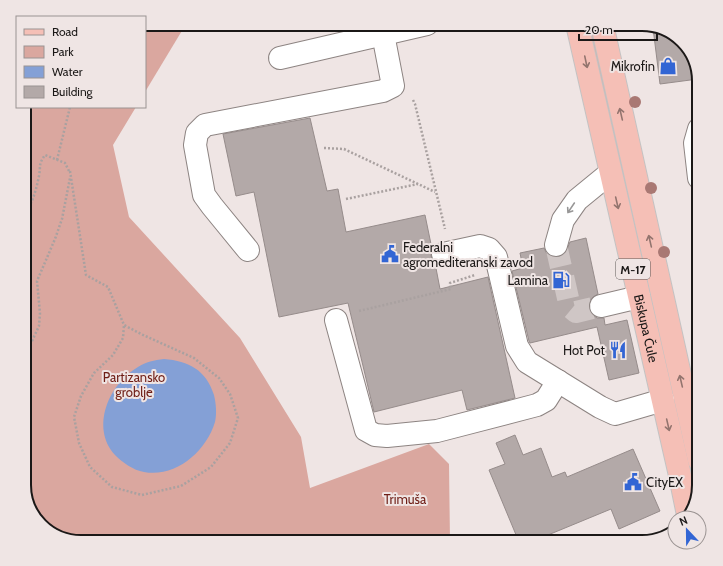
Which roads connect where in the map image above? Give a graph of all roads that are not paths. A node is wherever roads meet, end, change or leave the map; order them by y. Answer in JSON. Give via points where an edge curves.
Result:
{"nodes":[{"id":1,"x":396,"y":31,"type":"edge"},
{"id":2,"x":580,"y":31,"type":"edge"},
{"id":3,"x":604,"y":31,"type":"edge"},
{"id":4,"x":383,"y":34,"type":"junction"},
{"id":5,"x":280,"y":58,"type":"dead end"},
{"id":6,"x":610,"y":173,"type":"junction"},
{"id":7,"x":556,"y":245,"type":"tunnel mouth"},
{"id":8,"x":248,"y":250,"type":"dead end"},
{"id":9,"x":447,"y":254,"type":"road end"},
{"id":10,"x":639,"y":297,"type":"junction"},
{"id":11,"x":601,"y":306,"type":"tunnel mouth"},
{"id":12,"x":336,"y":320,"type":"road end"},
{"id":13,"x":558,"y":381,"type":"junction"},
{"id":14,"x":663,"y":400,"type":"junction"},
{"id":15,"x":692,"y":429,"type":"edge"},
{"id":16,"x":686,"y":508,"type":"edge"}],
"edges":[{"from":1,"to":4,"type":"street"},
{"from":2,"to":6,"type":"main road","name":"Biskupa Čule","number":"M-17","one_way":true},
{"from":15,"to":3,"type":"main road","name":"Biskupa Čule","number":"M-17","one_way":true},
{"from":4,"to":5,"type":"street"},
{"from":4,"to":8,"type":"street","via":[[393,86],[383,91],[205,125],[197,133],[195,145],[204,195]]},
{"from":6,"to":7,"type":"street","one_way":true,"via":[[577,200],[563,220]]},
{"from":6,"to":10,"type":"main road","name":"Biskupa Čule","number":"M-17","one_way":true},
{"from":9,"to":13,"type":"street","via":[[480,246],[489,249],[496,257],[517,346],[527,362]]},
{"from":10,"to":11,"type":"street"},
{"from":10,"to":14,"type":"main road","name":"Biskupa Čule","number":"M-17"},
{"from":12,"to":13,"type":"street","via":[[366,430],[375,435],[408,435],[437,431],[537,405],[546,400]]},
{"from":13,"to":14,"type":"street","via":[[615,414]]},
{"from":14,"to":16,"type":"main road","name":"Biskupa Čule","number":"M-17","one_way":true}]}
